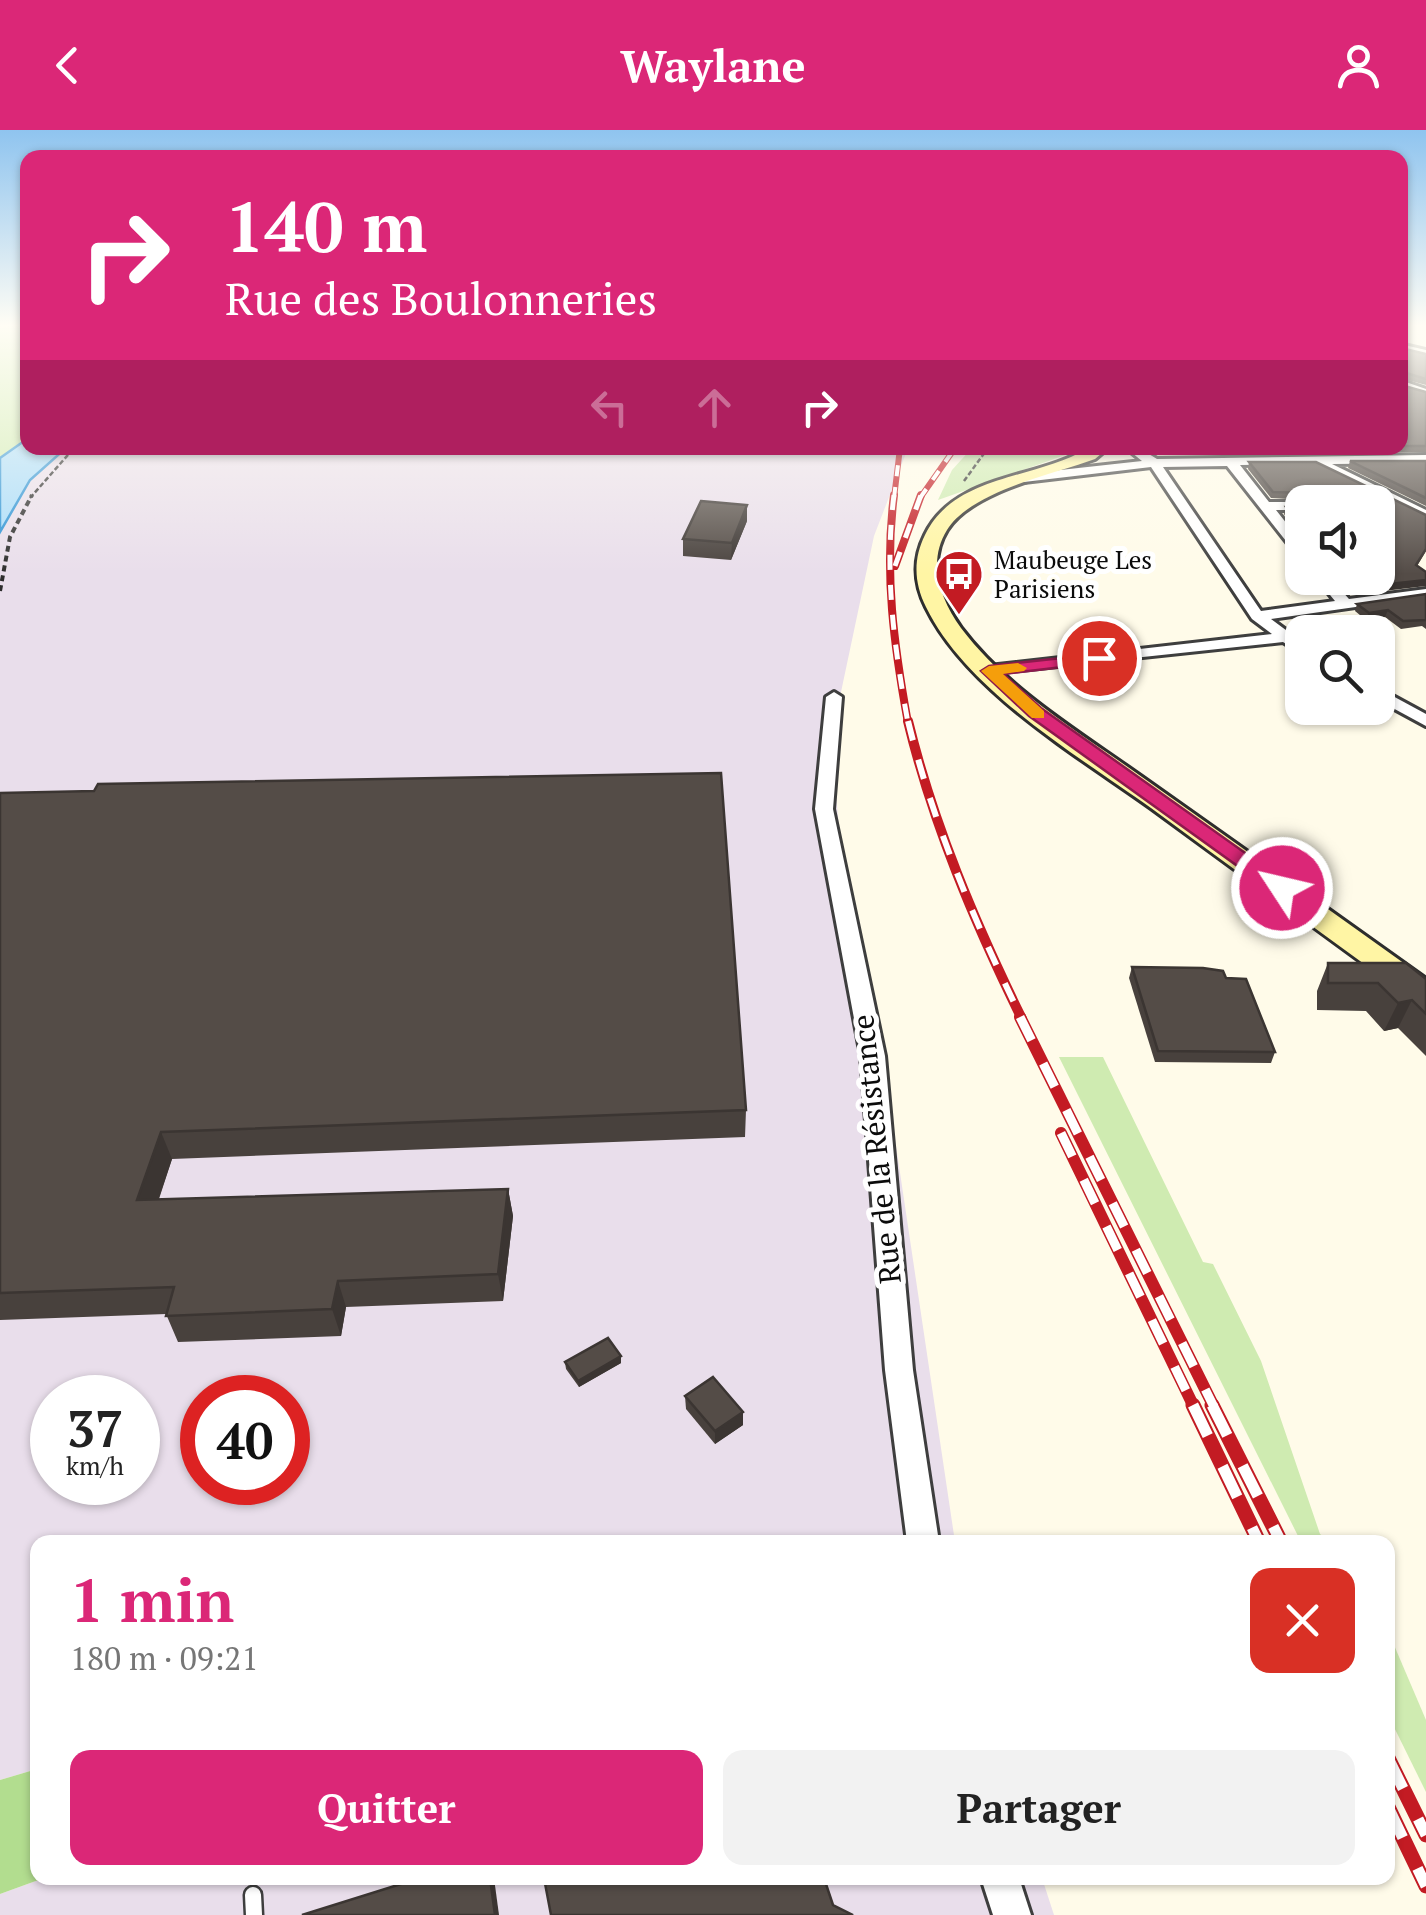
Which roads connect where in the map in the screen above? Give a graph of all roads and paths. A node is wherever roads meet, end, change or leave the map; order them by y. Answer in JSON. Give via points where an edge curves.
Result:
{"nodes":[{"id":1,"x":67,"y":455,"type":"edge"},
{"id":2,"x":982,"y":455,"type":"edge"},
{"id":3,"x":1089,"y":455,"type":"edge"},
{"id":4,"x":1142,"y":455,"type":"edge"},
{"id":5,"x":1305,"y":455,"type":"edge"},
{"id":6,"x":1426,"y":460,"type":"edge"},
{"id":7,"x":1317,"y":461,"type":"junction"},
{"id":8,"x":1231,"y":462,"type":"junction"},
{"id":9,"x":1154,"y":464,"type":"junction"},
{"id":10,"x":1024,"y":478,"type":"junction"},
{"id":11,"x":1366,"y":485,"type":"edge"},
{"id":12,"x":1395,"y":499,"type":"edge"},
{"id":13,"x":965,"y":500,"type":"junction"},
{"id":14,"x":1266,"y":506,"type":"junction"},
{"id":15,"x":1285,"y":506,"type":"edge"},
{"id":16,"x":1426,"y":514,"type":"edge"},
{"id":17,"x":1285,"y":524,"type":"edge"},
{"id":18,"x":0,"y":592,"type":"edge"},
{"id":19,"x":1426,"y":593,"type":"edge"},
{"id":20,"x":1337,"y":595,"type":"edge"},
{"id":21,"x":1345,"y":604,"type":"junction"},
{"id":22,"x":1257,"y":616,"type":"junction"},
{"id":23,"x":1282,"y":638,"type":"junction"},
{"id":24,"x":1285,"y":640,"type":"edge"},
{"id":25,"x":989,"y":671,"type":"junction"},
{"id":26,"x":834,"y":697,"type":"dead end"},
{"id":27,"x":1395,"y":703,"type":"edge"},
{"id":28,"x":1426,"y":721,"type":"edge"},
{"id":29,"x":1426,"y":994,"type":"edge"},
{"id":30,"x":922,"y":1535,"type":"edge"},
{"id":31,"x":1002,"y":1885,"type":"edge"},
{"id":32,"x":1012,"y":1915,"type":"edge"}],
"edges":[{"from":1,"to":18,"type":"path","via":[[36,486],[10,536]]},
{"from":2,"to":13,"type":"path","via":[[965,477]]},
{"from":3,"to":10,"type":"street"},
{"from":4,"to":9,"type":"street"},
{"from":5,"to":7,"type":"street"},
{"from":6,"to":7,"type":"street"},
{"from":7,"to":8,"type":"street"},
{"from":7,"to":11,"type":"street"},
{"from":8,"to":9,"type":"street"},
{"from":8,"to":14,"type":"street"},
{"from":9,"to":10,"type":"street"},
{"from":9,"to":22,"type":"street"},
{"from":10,"to":13,"type":"street"},
{"from":12,"to":16,"type":"street"},
{"from":13,"to":25,"type":"street","via":[[929,544],[924,573],[944,619]]},
{"from":14,"to":15,"type":"street"},
{"from":14,"to":17,"type":"street"},
{"from":19,"to":21,"type":"street"},
{"from":20,"to":21,"type":"street"},
{"from":21,"to":22,"type":"street"},
{"from":22,"to":23,"type":"street"},
{"from":23,"to":24,"type":"street"},
{"from":23,"to":25,"type":"street"},
{"from":25,"to":29,"type":"street","via":[[1035,712]]},
{"from":26,"to":30,"type":"street","name":"Rue de la Résistance","via":[[824,809],[874,1056],[896,1336]]},
{"from":27,"to":28,"type":"street"},
{"from":31,"to":32,"type":"street"}]}
